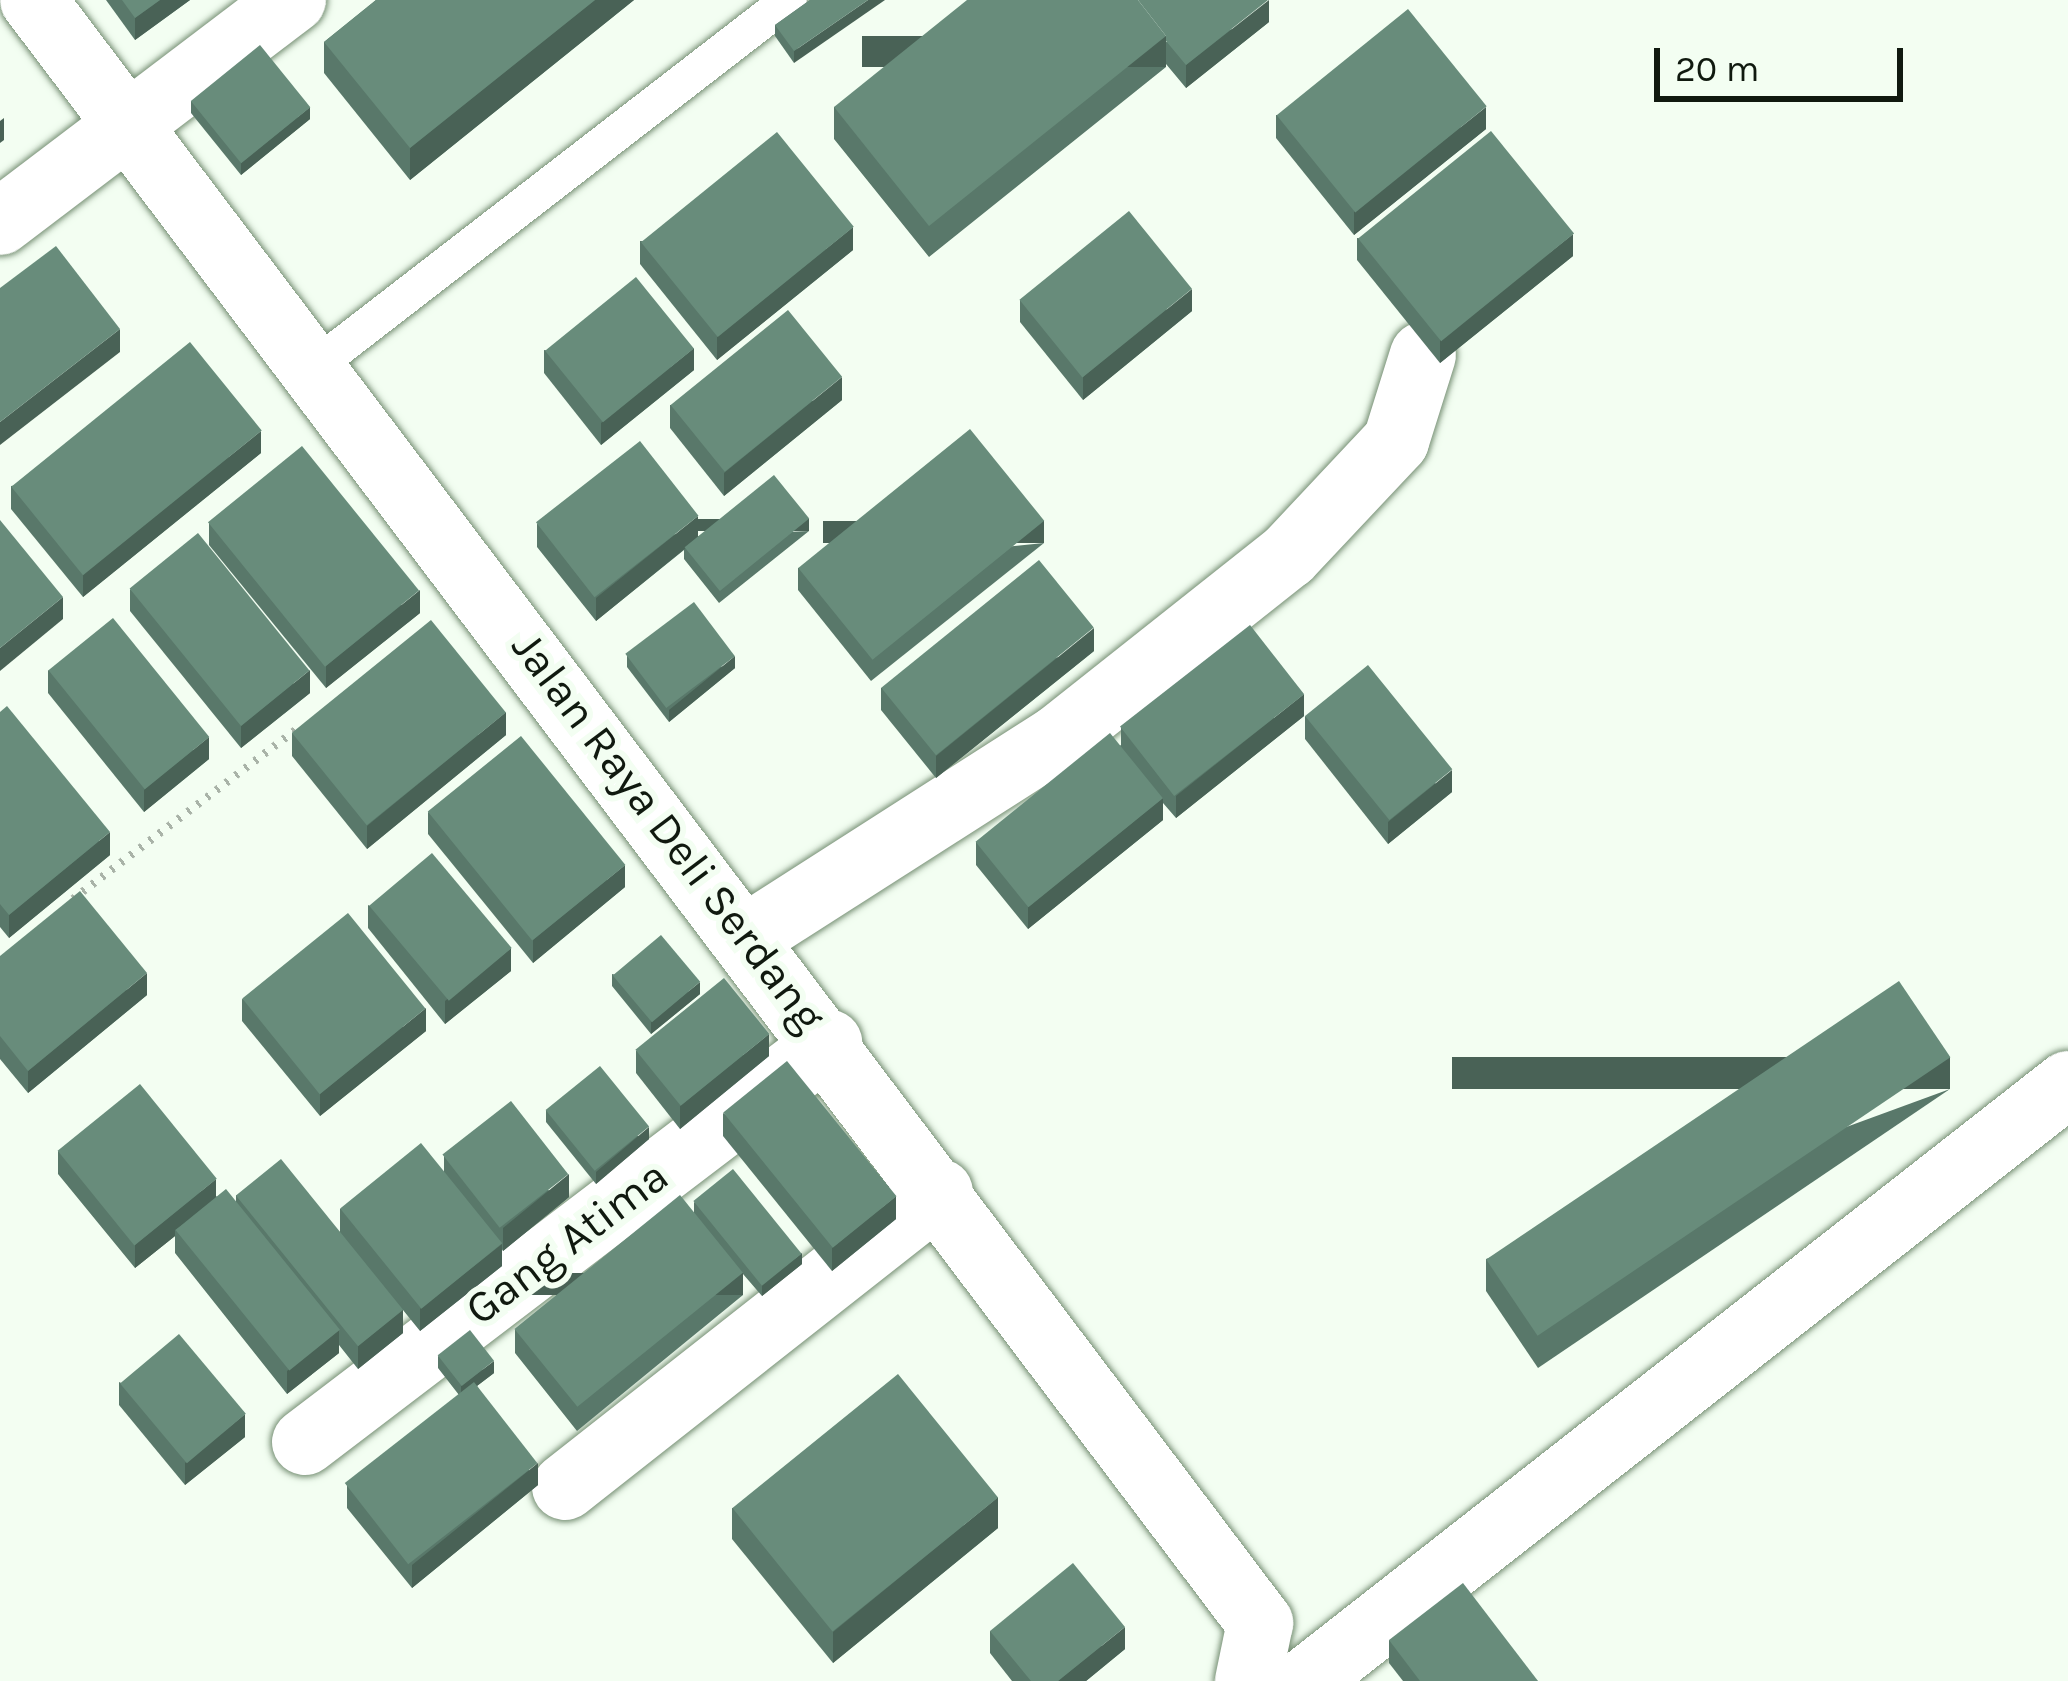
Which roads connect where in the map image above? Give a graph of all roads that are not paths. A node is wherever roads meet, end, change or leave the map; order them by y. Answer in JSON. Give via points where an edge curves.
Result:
{"nodes":[{"id":1,"x":33,"y":0,"type":"edge"},
{"id":2,"x":293,"y":0,"type":"edge"},
{"id":3,"x":789,"y":0,"type":"edge"},
{"id":4,"x":128,"y":122,"type":"junction"},
{"id":5,"x":0,"y":222,"type":"edge"},
{"id":6,"x":1423,"y":356,"type":"edge"},
{"id":7,"x":314,"y":367,"type":"junction"},
{"id":8,"x":747,"y":937,"type":"junction"},
{"id":9,"x":829,"y":1043,"type":"junction"},
{"id":10,"x":2068,"y":1084,"type":"edge"},
{"id":11,"x":940,"y":1192,"type":"junction"},
{"id":12,"x":304,"y":1442,"type":"dead end"},
{"id":13,"x":565,"y":1487,"type":"dead end"},
{"id":14,"x":1281,"y":1666,"type":"edge"}],
"edges":[{"from":1,"to":4,"type":"street","name":"Jalan Raya Deli Serdang"},
{"from":2,"to":4,"type":"street"},
{"from":3,"to":7,"type":"lane"},
{"from":4,"to":5,"type":"street"},
{"from":4,"to":7,"type":"street","name":"Jalan Raya Deli Serdang"},
{"from":6,"to":8,"type":"street","via":[[1396,441],[1288,556],[1058,738]]},
{"from":7,"to":8,"type":"street","name":"Jalan Raya Deli Serdang"},
{"from":8,"to":9,"type":"street","name":"Jalan Raya Deli Serdang"},
{"from":9,"to":11,"type":"street","name":"Jalan Raya Deli Serdang"},
{"from":9,"to":12,"type":"street","name":"Gang Atima"},
{"from":10,"to":14,"type":"street"},
{"from":11,"to":13,"type":"street"},
{"from":11,"to":14,"type":"street","name":"Jalan Raya Deli Serdang"}]}
